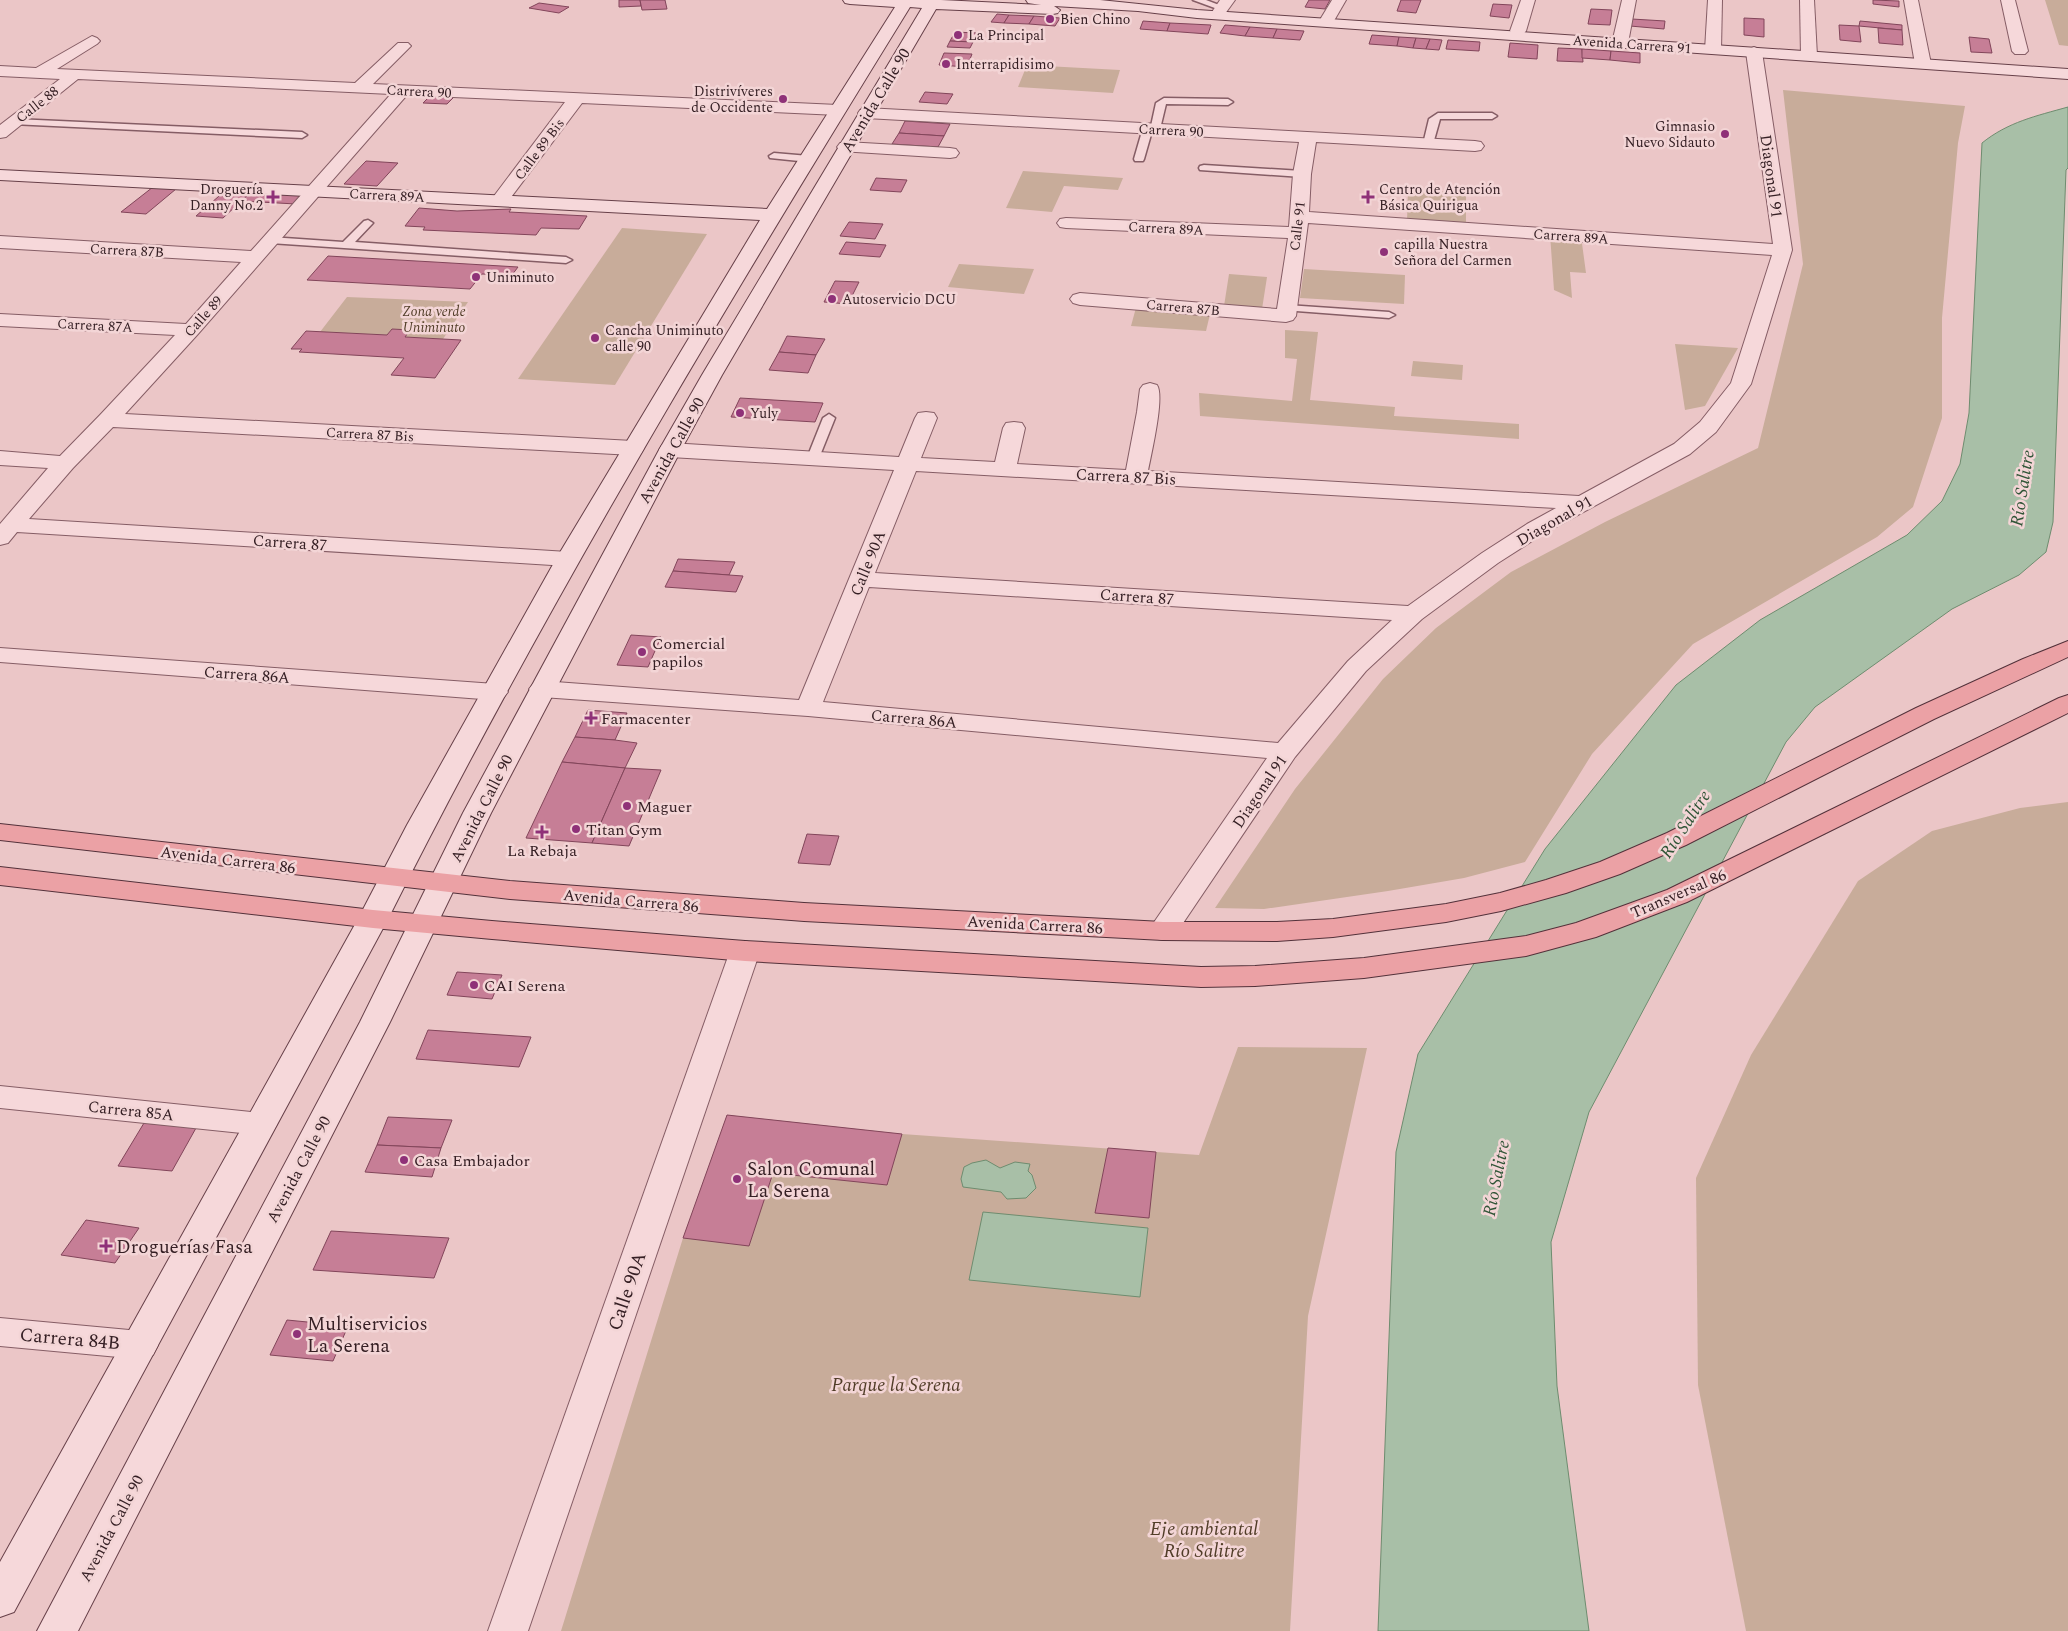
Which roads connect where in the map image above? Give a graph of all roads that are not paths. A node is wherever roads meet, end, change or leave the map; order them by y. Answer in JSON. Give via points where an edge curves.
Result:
{"nodes":[{"id":1,"x":850,"y":0,"type":"edge"},
{"id":2,"x":1044,"y":0,"type":"edge"},
{"id":3,"x":1339,"y":0,"type":"edge"},
{"id":4,"x":1528,"y":0,"type":"edge"},
{"id":5,"x":1629,"y":0,"type":"edge"},
{"id":6,"x":1715,"y":0,"type":"edge"},
{"id":7,"x":1807,"y":0,"type":"edge"},
{"id":8,"x":1911,"y":0,"type":"edge"},
{"id":9,"x":2008,"y":0,"type":"edge"},
{"id":10,"x":906,"y":1,"type":"edge"},
{"id":11,"x":933,"y":2,"type":"edge"},
{"id":12,"x":1139,"y":3,"type":"edge"},
{"id":13,"x":1197,"y":7,"type":"edge"},
{"id":14,"x":1222,"y":8,"type":"edge"},
{"id":15,"x":1326,"y":23,"type":"junction"},
{"id":16,"x":1518,"y":31,"type":"dead end"},
{"id":17,"x":92,"y":41,"type":"dead end"},
{"id":18,"x":1620,"y":43,"type":"junction"},
{"id":19,"x":403,"y":46,"type":"dead end"},
{"id":20,"x":1713,"y":50,"type":"junction"},
{"id":21,"x":2020,"y":51,"type":"dead end"},
{"id":22,"x":1754,"y":52,"type":"junction"},
{"id":23,"x":1809,"y":56,"type":"junction"},
{"id":24,"x":1923,"y":64,"type":"junction"},
{"id":25,"x":0,"y":71,"type":"edge"},
{"id":26,"x":39,"y":73,"type":"junction"},
{"id":27,"x":2068,"y":74,"type":"edge"},
{"id":28,"x":74,"y":75,"type":"junction"},
{"id":29,"x":359,"y":88,"type":"junction"},
{"id":30,"x":403,"y":90,"type":"junction"},
{"id":31,"x":577,"y":98,"type":"junction"},
{"id":32,"x":1228,"y":102,"type":"dead end"},
{"id":33,"x":838,"y":110,"type":"junction"},
{"id":34,"x":866,"y":113,"type":"junction"},
{"id":35,"x":1492,"y":116,"type":"dead end"},
{"id":36,"x":15,"y":122,"type":"junction"},
{"id":37,"x":1151,"y":129,"type":"junction"},
{"id":38,"x":0,"y":133,"type":"edge"},
{"id":39,"x":302,"y":135,"type":"dead end"},
{"id":40,"x":1308,"y":137,"type":"junction"},
{"id":41,"x":1428,"y":144,"type":"junction"},
{"id":42,"x":846,"y":146,"type":"junction"},
{"id":43,"x":1476,"y":146,"type":"dead end"},
{"id":44,"x":950,"y":153,"type":"dead end"},
{"id":45,"x":774,"y":156,"type":"dead end"},
{"id":46,"x":809,"y":159,"type":"junction"},
{"id":47,"x":1139,"y":159,"type":"dead end"},
{"id":48,"x":1204,"y":168,"type":"dead end"},
{"id":49,"x":1302,"y":174,"type":"junction"},
{"id":50,"x":0,"y":175,"type":"edge"},
{"id":51,"x":313,"y":191,"type":"junction"},
{"id":52,"x":500,"y":200,"type":"junction"},
{"id":53,"x":773,"y":215,"type":"junction"},
{"id":54,"x":368,"y":223,"type":"dead end"},
{"id":55,"x":1066,"y":223,"type":"dead end"},
{"id":56,"x":1298,"y":225,"type":"junction"},
{"id":57,"x":270,"y":240,"type":"junction"},
{"id":58,"x":0,"y":242,"type":"edge"},
{"id":59,"x":348,"y":244,"type":"junction"},
{"id":60,"x":1783,"y":250,"type":"junction"},
{"id":61,"x":255,"y":257,"type":"junction"},
{"id":62,"x":566,"y":260,"type":"dead end"},
{"id":63,"x":1080,"y":299,"type":"dead end"},
{"id":64,"x":1286,"y":312,"type":"junction"},
{"id":65,"x":1389,"y":315,"type":"dead end"},
{"id":66,"x":0,"y":320,"type":"edge"},
{"id":67,"x":191,"y":330,"type":"junction"},
{"id":68,"x":1150,"y":389,"type":"dead end"},
{"id":69,"x":829,"y":418,"type":"dead end"},
{"id":70,"x":926,"y":418,"type":"dead end"},
{"id":71,"x":108,"y":420,"type":"junction"},
{"id":72,"x":1014,"y":428,"type":"dead end"},
{"id":73,"x":633,"y":448,"type":"junction"},
{"id":74,"x":670,"y":450,"type":"junction"},
{"id":75,"x":0,"y":458,"type":"edge"},
{"id":76,"x":813,"y":458,"type":"junction"},
{"id":77,"x":65,"y":463,"type":"junction"},
{"id":78,"x":908,"y":464,"type":"junction"},
{"id":79,"x":1005,"y":469,"type":"junction"},
{"id":80,"x":1136,"y":477,"type":"junction"},
{"id":81,"x":1582,"y":503,"type":"junction"},
{"id":82,"x":6,"y":531,"type":"edge"},
{"id":83,"x":568,"y":559,"type":"junction"},
{"id":84,"x":861,"y":579,"type":"junction"},
{"id":85,"x":1413,"y":614,"type":"junction"},
{"id":86,"x":2068,"y":648,"type":"edge"},
{"id":87,"x":0,"y":656,"type":"edge"},
{"id":88,"x":542,"y":689,"type":"junction"},
{"id":89,"x":495,"y":692,"type":"junction"},
{"id":90,"x":2068,"y":703,"type":"edge"},
{"id":91,"x":808,"y":708,"type":"junction"},
{"id":92,"x":1285,"y":752,"type":"junction"},
{"id":93,"x":0,"y":832,"type":"edge"},
{"id":94,"x":0,"y":876,"type":"edge"},
{"id":95,"x":393,"y":878,"type":"junction"},
{"id":96,"x":444,"y":883,"type":"junction"},
{"id":97,"x":373,"y":919,"type":"junction"},
{"id":98,"x":423,"y":924,"type":"junction"},
{"id":99,"x":1163,"y":931,"type":"junction"},
{"id":100,"x":745,"y":951,"type":"junction"},
{"id":101,"x":0,"y":1097,"type":"edge"},
{"id":102,"x":261,"y":1124,"type":"junction"},
{"id":103,"x":0,"y":1332,"type":"edge"},
{"id":104,"x":140,"y":1345,"type":"junction"},
{"id":105,"x":0,"y":1600,"type":"edge"},
{"id":106,"x":57,"y":1631,"type":"edge"},
{"id":107,"x":508,"y":1631,"type":"edge"}],
"edges":[{"from":1,"to":10,"type":"street","name":"Avenida Carrera 91"},
{"from":2,"to":12,"type":"street","name":"Avenida Carrera 91"},
{"from":3,"to":15,"type":"street"},
{"from":4,"to":16,"type":"street"},
{"from":5,"to":18,"type":"street"},
{"from":6,"to":20,"type":"street"},
{"from":7,"to":23,"type":"street"},
{"from":8,"to":24,"type":"street"},
{"from":9,"to":21,"type":"street"},
{"from":10,"to":11,"type":"street","name":"Avenida Carrera 91"},
{"from":10,"to":33,"type":"street","name":"Avenida Calle 90"},
{"from":11,"to":13,"type":"street","name":"Avenida Carrera 91","via":[[1146,14]]},
{"from":11,"to":34,"type":"street","name":"Avenida Calle 90"},
{"from":12,"to":13,"type":"street","name":"Avenida Carrera 91"},
{"from":13,"to":14,"type":"street","name":"Avenida Carrera 91"},
{"from":14,"to":15,"type":"street","name":"Avenida Carrera 91"},
{"from":15,"to":18,"type":"street","name":"Avenida Carrera 91"},
{"from":17,"to":26,"type":"street"},
{"from":18,"to":20,"type":"street","name":"Avenida Carrera 91"},
{"from":19,"to":29,"type":"street"},
{"from":20,"to":22,"type":"street","name":"Avenida Carrera 91"},
{"from":22,"to":23,"type":"street","name":"Avenida Carrera 91"},
{"from":22,"to":60,"type":"street","name":"Diagonal 91"},
{"from":23,"to":24,"type":"street","name":"Avenida Carrera 91"},
{"from":24,"to":27,"type":"street","name":"Avenida Carrera 91"},
{"from":25,"to":26,"type":"street","name":"Carrera 90"},
{"from":26,"to":28,"type":"street","name":"Carrera 90"},
{"from":28,"to":29,"type":"street","name":"Carrera 90"},
{"from":28,"to":36,"type":"street","name":"Calle 88"},
{"from":29,"to":30,"type":"street","name":"Carrera 90"},
{"from":30,"to":31,"type":"street","name":"Carrera 90"},
{"from":30,"to":51,"type":"street","name":"Calle 89"},
{"from":31,"to":33,"type":"street","name":"Carrera 90"},
{"from":31,"to":52,"type":"street","name":"Calle 89 Bis"},
{"from":32,"to":37,"type":"lane","via":[[1164,101]]},
{"from":33,"to":46,"type":"street","name":"Avenida Calle 90"},
{"from":34,"to":37,"type":"street","name":"Carrera 90"},
{"from":34,"to":42,"type":"street","name":"Avenida Calle 90"},
{"from":35,"to":41,"type":"lane","via":[[1438,116],[1434,119]]},
{"from":36,"to":38,"type":"street","name":"Calle 88"},
{"from":36,"to":39,"type":"lane"},
{"from":37,"to":40,"type":"street","name":"Carrera 90"},
{"from":37,"to":47,"type":"lane"},
{"from":40,"to":41,"type":"street","name":"Carrera 90"},
{"from":40,"to":49,"type":"street","name":"Calle 91"},
{"from":41,"to":43,"type":"street","name":"Carrera 90"},
{"from":42,"to":44,"type":"street"},
{"from":42,"to":74,"type":"street","name":"Avenida Calle 90"},
{"from":45,"to":46,"type":"lane"},
{"from":46,"to":53,"type":"street","name":"Avenida Calle 90"},
{"from":48,"to":49,"type":"lane"},
{"from":49,"to":56,"type":"street","name":"Calle 91"},
{"from":50,"to":51,"type":"street","name":"Carrera 89A"},
{"from":51,"to":52,"type":"street","name":"Carrera 89A"},
{"from":51,"to":57,"type":"street","name":"Calle 89"},
{"from":52,"to":53,"type":"street","name":"Carrera 89A"},
{"from":53,"to":73,"type":"street","name":"Avenida Calle 90"},
{"from":54,"to":59,"type":"lane"},
{"from":55,"to":56,"type":"street","name":"Carrera 89A"},
{"from":56,"to":60,"type":"street","name":"Carrera 89A"},
{"from":56,"to":64,"type":"street","name":"Calle 91"},
{"from":57,"to":59,"type":"lane"},
{"from":57,"to":61,"type":"street","name":"Calle 89"},
{"from":58,"to":61,"type":"street","name":"Carrera 87B"},
{"from":59,"to":62,"type":"lane"},
{"from":60,"to":81,"type":"street","name":"Diagonal 91","via":[[1741,384],[1708,427],[1682,449]]},
{"from":61,"to":67,"type":"street","name":"Calle 89"},
{"from":63,"to":64,"type":"street","name":"Carrera 87B"},
{"from":64,"to":65,"type":"lane","name":"Carrera 87B"},
{"from":66,"to":67,"type":"street","name":"Carrera 87A"},
{"from":67,"to":71,"type":"street","name":"Calle 89"},
{"from":68,"to":80,"type":"street"},
{"from":69,"to":76,"type":"lane"},
{"from":70,"to":78,"type":"street","name":"Calle 90A"},
{"from":71,"to":73,"type":"street","name":"Carrera 87 Bis"},
{"from":71,"to":77,"type":"street","name":"Calle 89"},
{"from":72,"to":79,"type":"street"},
{"from":73,"to":83,"type":"street","name":"Avenida Calle 90"},
{"from":74,"to":76,"type":"street","name":"Carrera 87 Bis"},
{"from":74,"to":88,"type":"street","name":"Avenida Calle 90"},
{"from":75,"to":77,"type":"street"},
{"from":76,"to":78,"type":"street","name":"Carrera 87 Bis"},
{"from":77,"to":82,"type":"street","name":"Calle 89"},
{"from":78,"to":79,"type":"street","name":"Carrera 87 Bis"},
{"from":78,"to":84,"type":"street","name":"Calle 90A"},
{"from":79,"to":80,"type":"street","name":"Carrera 87 Bis"},
{"from":80,"to":81,"type":"street","name":"Carrera 87 Bis"},
{"from":81,"to":85,"type":"street","name":"Diagonal 91","via":[[1490,558]]},
{"from":82,"to":83,"type":"street","name":"Carrera 87"},
{"from":83,"to":89,"type":"street","name":"Avenida Calle 90"},
{"from":84,"to":85,"type":"street","name":"Carrera 87"},
{"from":84,"to":91,"type":"street","name":"Calle 90A"},
{"from":85,"to":92,"type":"street","name":"Diagonal 91","via":[[1357,666]]},
{"from":86,"to":99,"type":"main road","name":"Avenida Carrera 86","via":[[1830,760],[1660,845],[1556,886],[1443,914],[1386,923],[1265,932]]},
{"from":87,"to":89,"type":"street","name":"Carrera 86A"},
{"from":88,"to":91,"type":"street","name":"Carrera 86A"},
{"from":88,"to":96,"type":"street","name":"Avenida Calle 90"},
{"from":89,"to":95,"type":"street","name":"Avenida Calle 90"},
{"from":90,"to":100,"type":"main road","name":"Transversal 86","via":[[1677,896],[1586,930],[1526,946],[1364,968],[1255,976],[1145,975]]},
{"from":91,"to":92,"type":"street","name":"Carrera 86A"},
{"from":92,"to":99,"type":"street","name":"Diagonal 91"},
{"from":93,"to":95,"type":"main road","name":"Avenida Carrera 86"},
{"from":94,"to":97,"type":"main road"},
{"from":95,"to":96,"type":"main road","name":"Avenida Carrera 86"},
{"from":95,"to":97,"type":"street","name":"Avenida Calle 90"},
{"from":96,"to":98,"type":"street","name":"Avenida Calle 90"},
{"from":96,"to":99,"type":"main road","name":"Avenida Carrera 86","via":[[710,906]]},
{"from":97,"to":98,"type":"main road"},
{"from":97,"to":102,"type":"street","name":"Avenida Calle 90"},
{"from":98,"to":100,"type":"main road"},
{"from":98,"to":106,"type":"street","name":"Avenida Calle 90"},
{"from":100,"to":107,"type":"street","name":"Calle 90A"},
{"from":101,"to":102,"type":"street","name":"Carrera 85A"},
{"from":102,"to":104,"type":"street","name":"Avenida Calle 90"},
{"from":103,"to":104,"type":"street","name":"Carrera 84B"},
{"from":104,"to":105,"type":"street","name":"Avenida Calle 90"}]}
